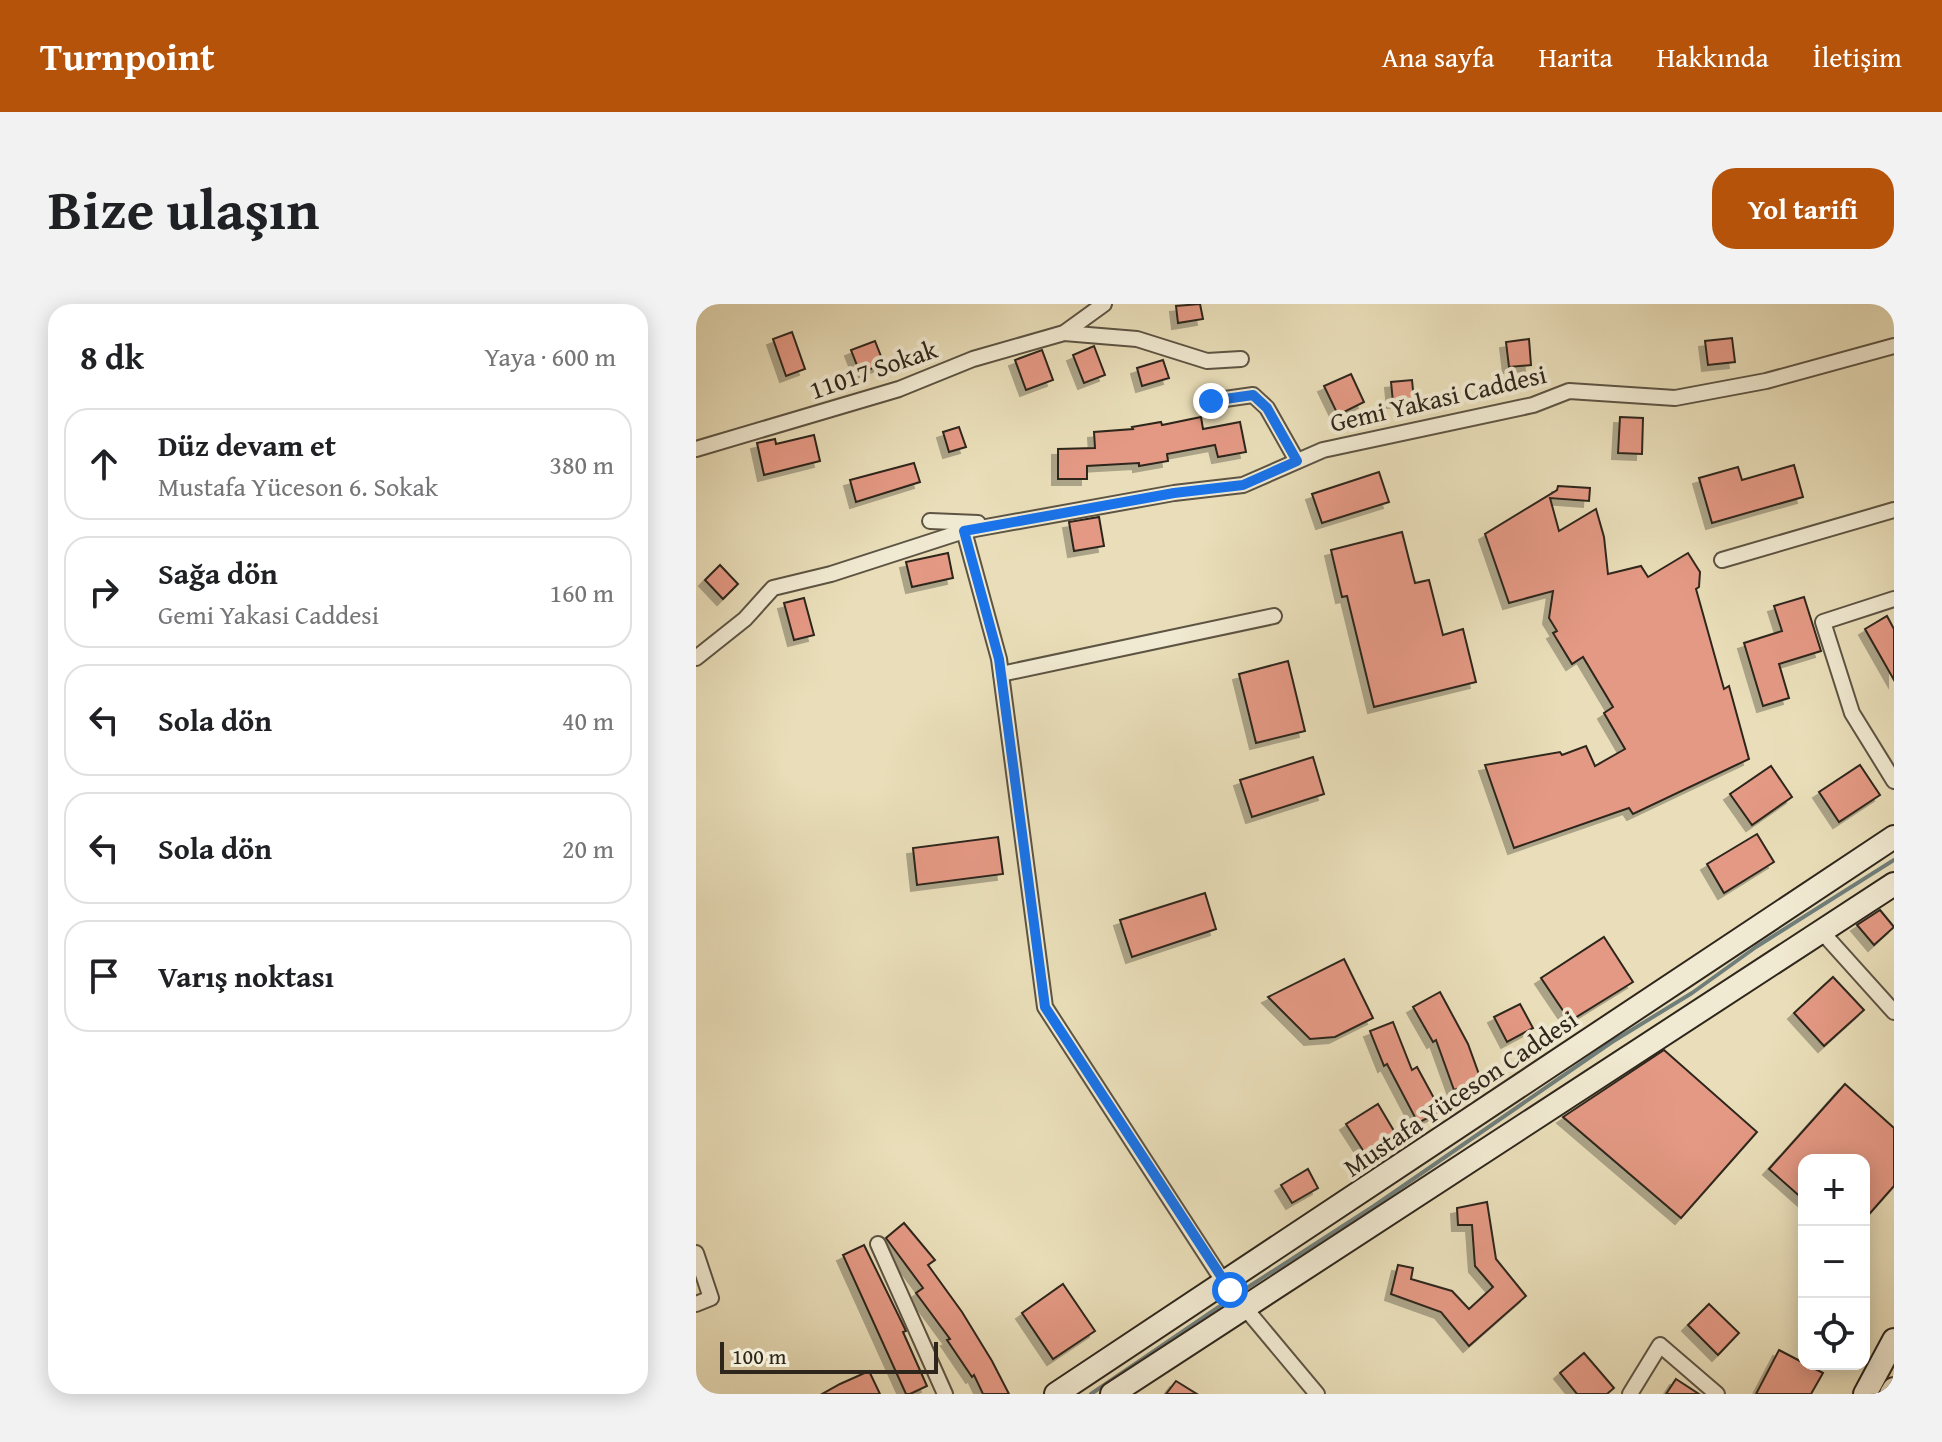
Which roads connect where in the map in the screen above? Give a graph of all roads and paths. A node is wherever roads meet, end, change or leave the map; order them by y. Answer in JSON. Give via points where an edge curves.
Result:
{"nodes":[{"id":1,"x":1104,"y":304,"type":"edge"},
{"id":2,"x":1064,"y":333,"type":"junction"},
{"id":3,"x":1894,"y":346,"type":"edge"},
{"id":4,"x":1241,"y":359,"type":"dead end"},
{"id":5,"x":1211,"y":401,"type":"dead end"},
{"id":6,"x":696,"y":449,"type":"edge"},
{"id":7,"x":1297,"y":461,"type":"junction"},
{"id":8,"x":1894,"y":510,"type":"edge"},
{"id":9,"x":930,"y":521,"type":"dead end"},
{"id":10,"x":984,"y":527,"type":"junction"},
{"id":11,"x":964,"y":531,"type":"junction"},
{"id":12,"x":1722,"y":560,"type":"dead end"},
{"id":13,"x":1894,"y":599,"type":"edge"},
{"id":14,"x":1274,"y":616,"type":"dead end"},
{"id":15,"x":696,"y":658,"type":"edge"},
{"id":16,"x":1001,"y":674,"type":"junction"},
{"id":17,"x":1894,"y":781,"type":"edge"},
{"id":18,"x":1894,"y":837,"type":"edge"},
{"id":19,"x":1894,"y":884,"type":"edge"},
{"id":20,"x":1822,"y":932,"type":"junction"},
{"id":21,"x":1894,"y":1012,"type":"edge"},
{"id":22,"x":878,"y":1244,"type":"dead end"},
{"id":23,"x":696,"y":1253,"type":"edge"},
{"id":24,"x":1235,"y":1296,"type":"junction"},
{"id":25,"x":696,"y":1304,"type":"edge"},
{"id":26,"x":1894,"y":1340,"type":"edge"},
{"id":27,"x":1894,"y":1389,"type":"edge"},
{"id":28,"x":945,"y":1394,"type":"edge"},
{"id":29,"x":1056,"y":1394,"type":"edge"},
{"id":30,"x":1112,"y":1394,"type":"edge"},
{"id":31,"x":1317,"y":1394,"type":"edge"},
{"id":32,"x":1630,"y":1394,"type":"edge"},
{"id":33,"x":1717,"y":1394,"type":"edge"},
{"id":34,"x":1865,"y":1394,"type":"edge"},
{"id":35,"x":1891,"y":1394,"type":"edge"}],
"edges":[{"from":1,"to":2,"type":"street","name":"11017 Sokak"},
{"from":2,"to":4,"type":"street","via":[[1137,339],[1207,361]]},
{"from":2,"to":6,"type":"street","name":"11017 Sokak"},
{"from":3,"to":7,"type":"street","name":"Gemi Yakasi Caddesi","via":[[1766,381],[1675,398],[1569,391],[1533,405],[1323,450]]},
{"from":5,"to":7,"type":"street","via":[[1253,395],[1267,408]]},
{"from":7,"to":10,"type":"street","name":"Gemi Yakasi Caddesi","via":[[1243,485]]},
{"from":8,"to":12,"type":"street"},
{"from":9,"to":10,"type":"street"},
{"from":10,"to":11,"type":"street","name":"Gemi Yakasi Caddesi"},
{"from":11,"to":15,"type":"street","name":"Gemi Yakasi Caddesi","via":[[773,588],[745,619]]},
{"from":11,"to":16,"type":"street"},
{"from":13,"to":17,"type":"street","via":[[1823,622],[1852,713]]},
{"from":14,"to":16,"type":"street"},
{"from":16,"to":24,"type":"street","via":[[1045,1007]]},
{"from":18,"to":24,"type":"street","name":"Mustafa Yüceson Caddesi"},
{"from":19,"to":20,"type":"street","name":"Mustafa Yüceson Caddesi"},
{"from":20,"to":21,"type":"street"},
{"from":20,"to":24,"type":"street","name":"Mustafa Yüceson Caddesi"},
{"from":22,"to":28,"type":"street"},
{"from":23,"to":25,"type":"street","via":[[711,1298]]},
{"from":24,"to":29,"type":"street","name":"Mustafa Yüceson Caddesi"},
{"from":24,"to":30,"type":"street","name":"Mustafa Yüceson Caddesi"},
{"from":24,"to":31,"type":"street"},
{"from":26,"to":34,"type":"street"},
{"from":27,"to":35,"type":"street"},
{"from":32,"to":33,"type":"street","via":[[1660,1345]]}]}
